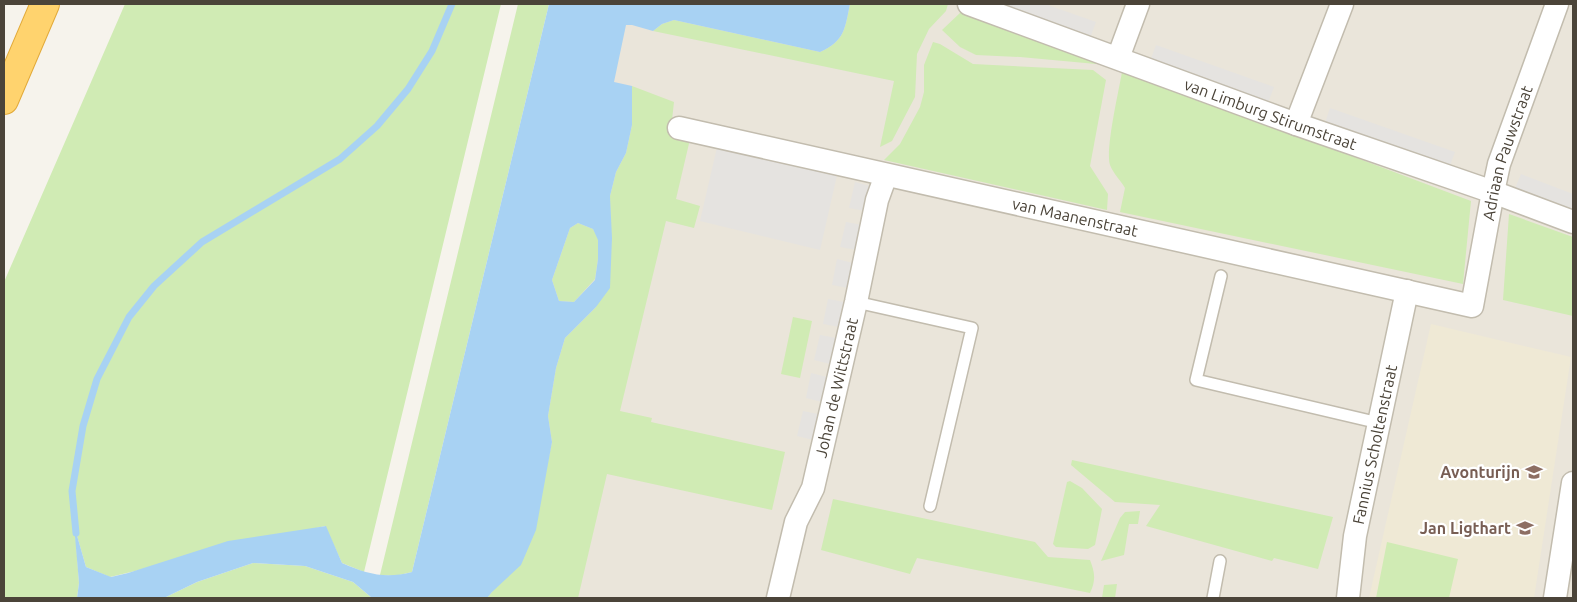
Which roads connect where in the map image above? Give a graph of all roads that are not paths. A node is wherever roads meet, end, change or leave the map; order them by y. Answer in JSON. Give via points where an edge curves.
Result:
{"nodes":[{"id":1,"x":45,"y":4,"type":"edge"},
{"id":2,"x":970,"y":4,"type":"edge"},
{"id":3,"x":1138,"y":4,"type":"edge"},
{"id":4,"x":1342,"y":4,"type":"edge"},
{"id":5,"x":1557,"y":4,"type":"edge"},
{"id":6,"x":1118,"y":58,"type":"junction"},
{"id":7,"x":4,"y":100,"type":"edge"},
{"id":8,"x":1296,"y":124,"type":"junction"},
{"id":9,"x":679,"y":128,"type":"dead end"},
{"id":10,"x":886,"y":175,"type":"junction"},
{"id":11,"x":1492,"y":192,"type":"junction"},
{"id":12,"x":1573,"y":222,"type":"edge"},
{"id":13,"x":1221,"y":276,"type":"dead end"},
{"id":14,"x":1407,"y":291,"type":"junction"},
{"id":15,"x":856,"y":302,"type":"junction"},
{"id":16,"x":1472,"y":306,"type":"joint"},
{"id":17,"x":1379,"y":424,"type":"junction"},
{"id":18,"x":1573,"y":483,"type":"edge"},
{"id":19,"x":930,"y":506,"type":"dead end"},
{"id":20,"x":1220,"y":561,"type":"dead end"},
{"id":21,"x":778,"y":598,"type":"edge"},
{"id":22,"x":1212,"y":598,"type":"edge"},
{"id":23,"x":1348,"y":598,"type":"edge"},
{"id":24,"x":1555,"y":598,"type":"edge"}],
"edges":[{"from":1,"to":7,"type":"highway"},
{"from":2,"to":6,"type":"street","name":"van Limburg Stirumstraat"},
{"from":3,"to":6,"type":"street"},
{"from":4,"to":8,"type":"street"},
{"from":5,"to":11,"type":"street","name":"Adriaan Pauwstraat","via":[[1499,164]]},
{"from":6,"to":8,"type":"street","name":"van Limburg Stirumstraat"},
{"from":8,"to":11,"type":"street","name":"van Limburg Stirumstraat"},
{"from":9,"to":10,"type":"street","name":"van Maanenstraat"},
{"from":10,"to":14,"type":"street","name":"van Maanenstraat"},
{"from":10,"to":15,"type":"street","name":"Johan de Wittstraat","via":[[877,200]]},
{"from":11,"to":12,"type":"street","name":"van Limburg Stirumstraat"},
{"from":11,"to":16,"type":"street","name":"Adriaan Pauwstraat"},
{"from":13,"to":17,"type":"lane","via":[[1196,380]]},
{"from":14,"to":16,"type":"street","name":"van Maanenstraat"},
{"from":14,"to":17,"type":"street","name":"Fannius Scholtenstraat"},
{"from":15,"to":19,"type":"lane","via":[[972,328]]},
{"from":15,"to":21,"type":"street","name":"Johan de Wittstraat","via":[[813,488],[796,522]]},
{"from":17,"to":23,"type":"street","name":"Fannius Scholtenstraat","via":[[1355,536]]},
{"from":18,"to":24,"type":"street"},
{"from":20,"to":22,"type":"lane"}]}
